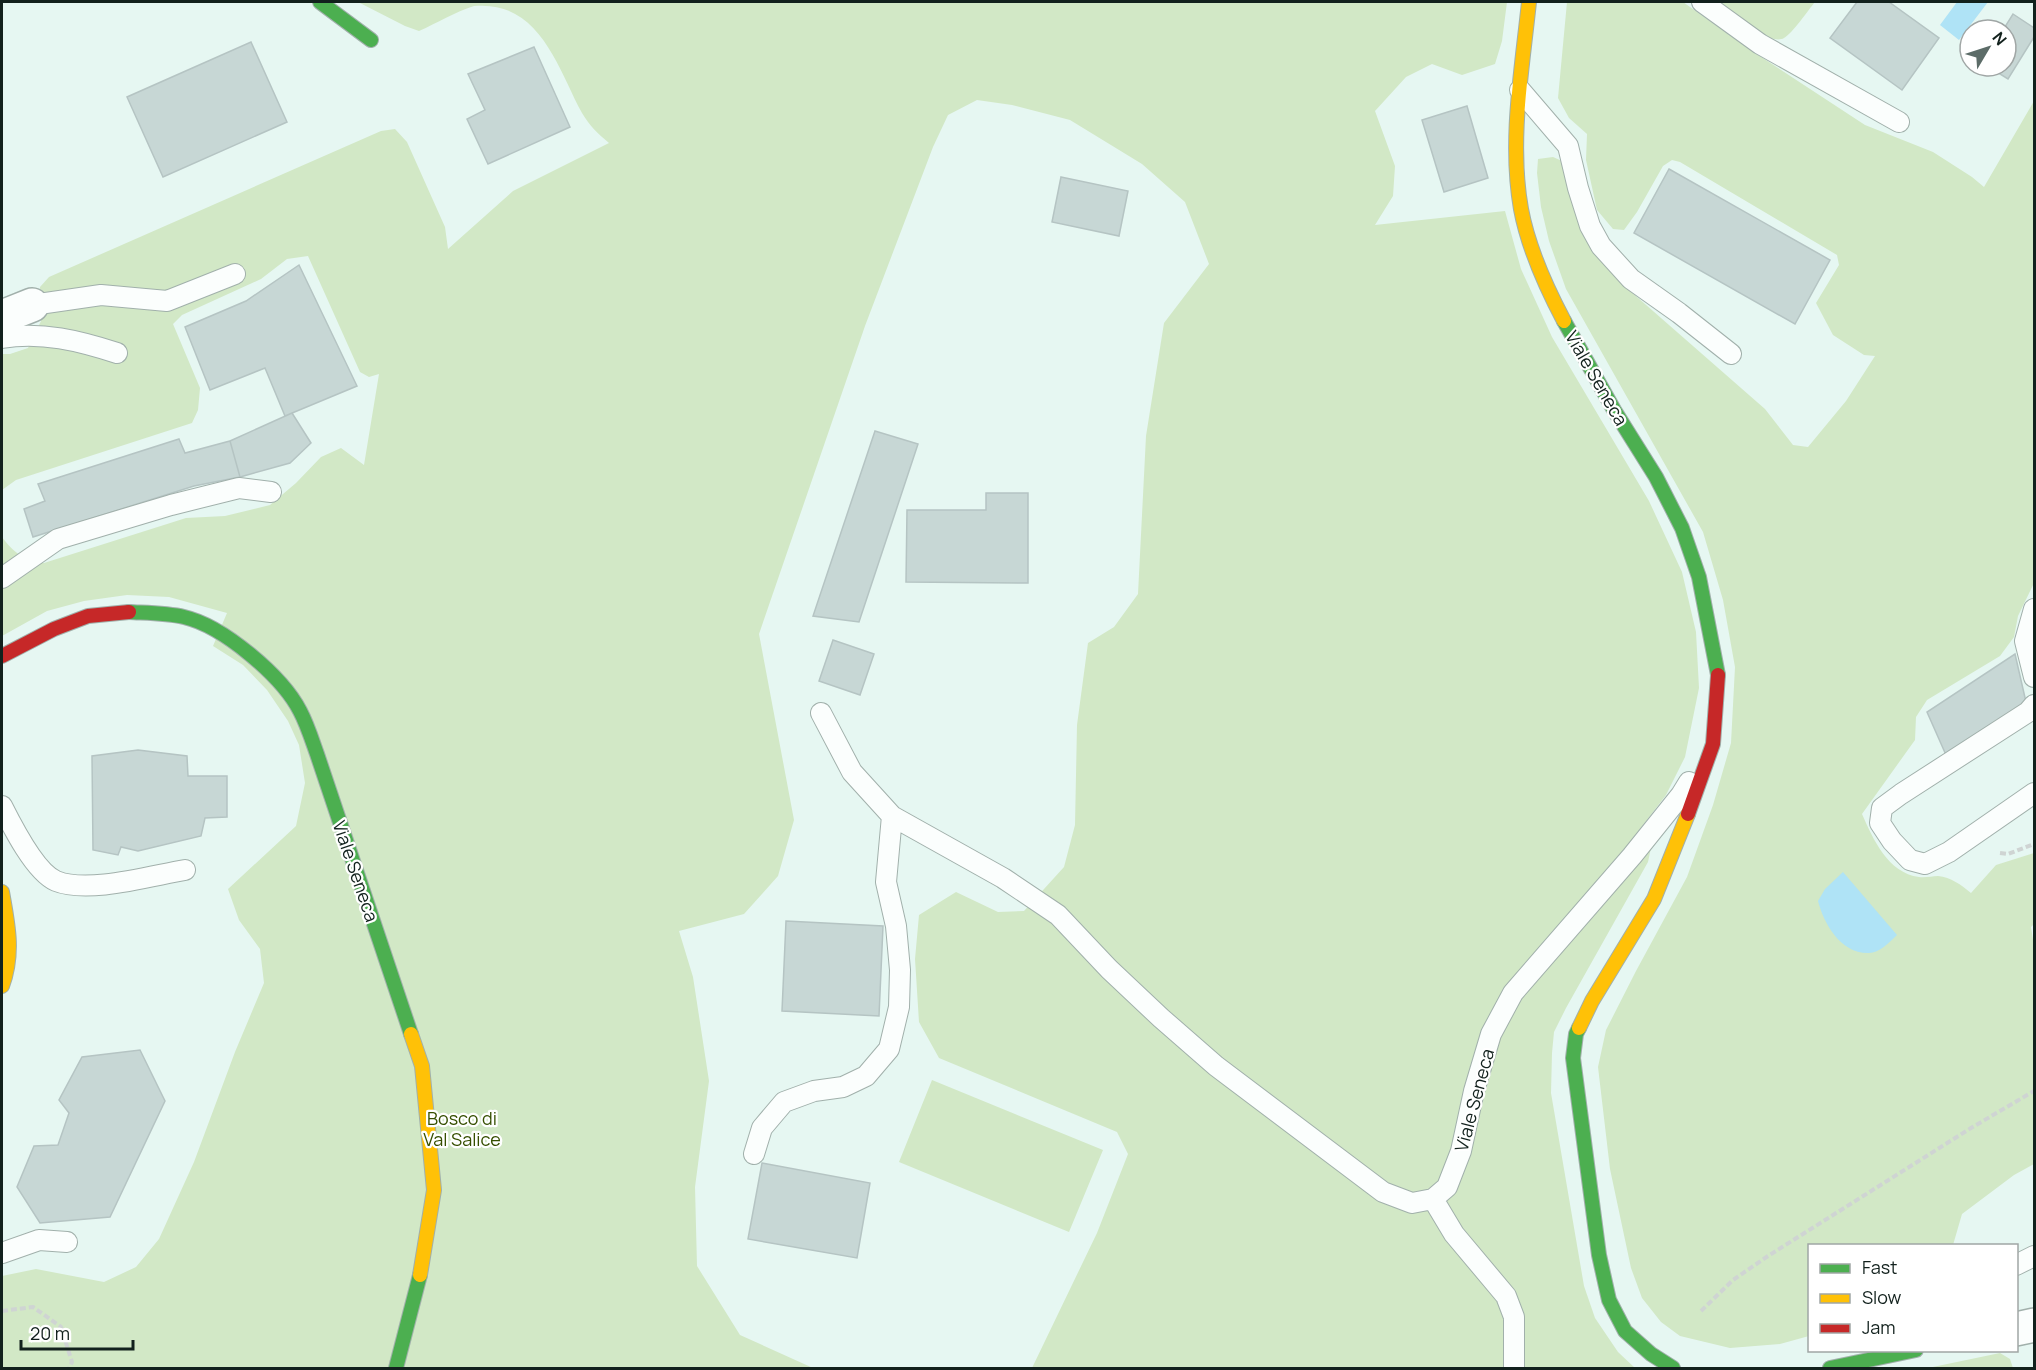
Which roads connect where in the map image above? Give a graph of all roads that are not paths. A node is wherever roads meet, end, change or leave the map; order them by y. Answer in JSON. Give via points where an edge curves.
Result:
{"nodes":[{"id":1,"x":320,"y":2,"type":"edge"},
{"id":2,"x":1529,"y":2,"type":"edge"},
{"id":3,"x":1702,"y":2,"type":"edge"},
{"id":4,"x":371,"y":40,"type":"dead end"},
{"id":5,"x":1520,"y":90,"type":"junction"},
{"id":6,"x":1899,"y":122,"type":"dead end"},
{"id":7,"x":235,"y":274,"type":"dead end"},
{"id":8,"x":32,"y":305,"type":"joint"},
{"id":9,"x":2,"y":317,"type":"edge"},
{"id":10,"x":2,"y":338,"type":"edge"},
{"id":11,"x":117,"y":353,"type":"dead end"},
{"id":12,"x":1731,"y":354,"type":"dead end"},
{"id":13,"x":271,"y":492,"type":"dead end"},
{"id":14,"x":2,"y":578,"type":"edge"},
{"id":15,"x":2034,"y":609,"type":"edge"},
{"id":16,"x":2,"y":656,"type":"edge"},
{"id":17,"x":2034,"y":677,"type":"edge"},
{"id":18,"x":2034,"y":705,"type":"edge"},
{"id":19,"x":821,"y":713,"type":"dead end"},
{"id":20,"x":1713,"y":744,"type":"junction"},
{"id":21,"x":2034,"y":793,"type":"edge"},
{"id":22,"x":2,"y":806,"type":"edge"},
{"id":23,"x":892,"y":816,"type":"junction"},
{"id":24,"x":184,"y":870,"type":"dead end"},
{"id":25,"x":2,"y":892,"type":"edge"},
{"id":26,"x":2,"y":986,"type":"edge"},
{"id":27,"x":754,"y":1154,"type":"dead end"},
{"id":28,"x":1433,"y":1199,"type":"junction"},
{"id":29,"x":67,"y":1242,"type":"dead end"},
{"id":30,"x":2,"y":1253,"type":"edge"},
{"id":31,"x":2034,"y":1256,"type":"edge"},
{"id":32,"x":2018,"y":1264,"type":"edge"},
{"id":33,"x":2034,"y":1325,"type":"edge"},
{"id":34,"x":2018,"y":1329,"type":"edge"},
{"id":35,"x":1857,"y":1352,"type":"edge"},
{"id":36,"x":1907,"y":1352,"type":"edge"},
{"id":37,"x":396,"y":1368,"type":"edge"},
{"id":38,"x":1514,"y":1368,"type":"edge"},
{"id":39,"x":1673,"y":1368,"type":"edge"},
{"id":40,"x":1833,"y":1368,"type":"edge"}],
"edges":[{"from":1,"to":4,"type":"street"},
{"from":2,"to":5,"type":"street","name":"Viale Seneca"},
{"from":3,"to":6,"type":"lane","via":[[1760,44]]},
{"from":5,"to":12,"type":"lane","via":[[1568,146],[1590,226],[1601,246],[1631,279]]},
{"from":5,"to":20,"type":"street","name":"Viale Seneca","via":[[1516,156],[1521,210],[1535,258],[1560,313],[1656,477],[1682,528],[1699,577],[1718,676]]},
{"from":7,"to":8,"type":"lane","via":[[167,301],[101,295]]},
{"from":8,"to":9,"type":"street"},
{"from":10,"to":11,"type":"lane","via":[[60,337]]},
{"from":13,"to":14,"type":"lane","via":[[239,488],[58,539]]},
{"from":15,"to":17,"type":"lane","via":[[2025,641]]},
{"from":16,"to":37,"type":"street","name":"Viale Seneca","via":[[88,616],[130,612],[185,617],[225,634],[256,658],[300,710],[422,1066],[434,1190],[419,1282]]},
{"from":18,"to":21,"type":"lane","via":[[1882,808],[1880,823],[1910,860],[1925,864],[1949,852]]},
{"from":19,"to":23,"type":"lane","via":[[852,772]]},
{"from":20,"to":28,"type":"lane","name":"Viale Seneca","via":[[1681,795],[1513,993],[1491,1035],[1473,1091],[1461,1151],[1447,1187]]},
{"from":20,"to":39,"type":"street","name":"Viale Seneca","via":[[1654,898],[1592,1001],[1576,1035],[1573,1058],[1599,1255],[1610,1300],[1625,1331]]},
{"from":22,"to":24,"type":"lane","via":[[34,862],[55,880],[89,887]]},
{"from":23,"to":27,"type":"lane","via":[[886,882],[900,970],[899,1007],[889,1049],[866,1076],[843,1087],[814,1091],[784,1102],[762,1128]]},
{"from":23,"to":28,"type":"lane","via":[[1003,878],[1058,915],[1109,969],[1216,1066],[1383,1192],[1412,1203]]},
{"from":25,"to":26,"type":"street","via":[[10,933]]},
{"from":28,"to":38,"type":"lane","via":[[1454,1234],[1506,1296],[1514,1317]]},
{"from":29,"to":30,"type":"lane","via":[[39,1240]]},
{"from":31,"to":32,"type":"lane"},
{"from":33,"to":34,"type":"street"},
{"from":35,"to":40,"type":"lane"},
{"from":36,"to":40,"type":"street"}]}
